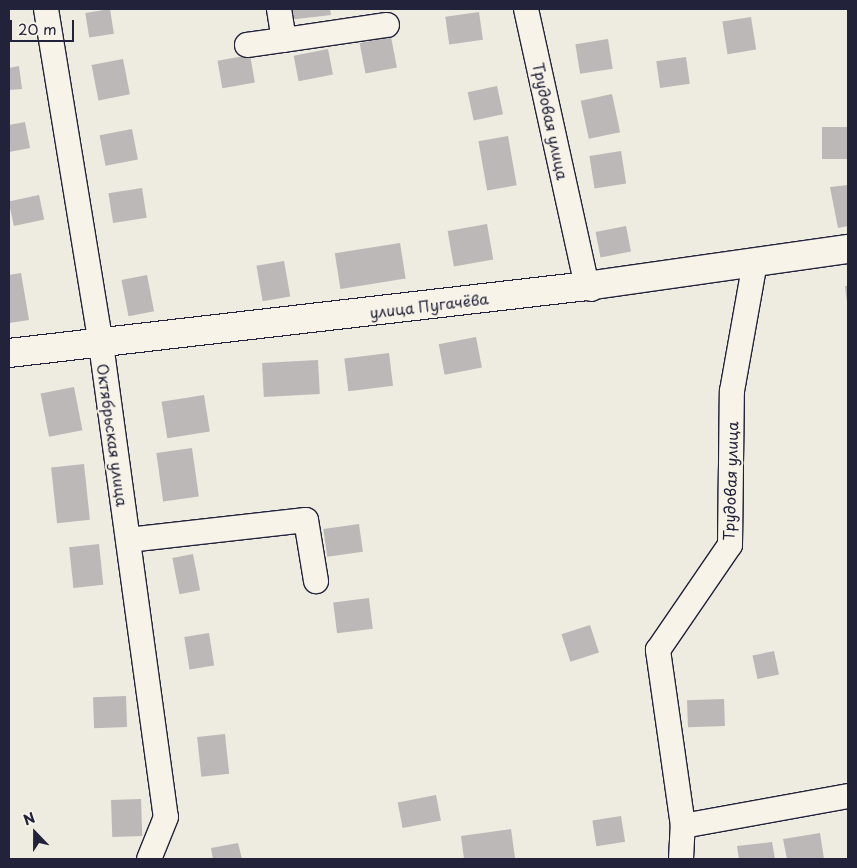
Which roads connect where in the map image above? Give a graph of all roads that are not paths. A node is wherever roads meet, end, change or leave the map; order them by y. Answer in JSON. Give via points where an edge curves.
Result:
{"nodes":[{"id":1,"x":46,"y":9,"type":"edge"},
{"id":2,"x":279,"y":9,"type":"edge"},
{"id":3,"x":526,"y":9,"type":"edge"},
{"id":4,"x":387,"y":25,"type":"dead end"},
{"id":5,"x":284,"y":40,"type":"junction"},
{"id":6,"x":247,"y":45,"type":"dead end"},
{"id":7,"x":848,"y":249,"type":"edge"},
{"id":8,"x":755,"y":262,"type":"junction"},
{"id":9,"x":589,"y":288,"type":"junction"},
{"id":10,"x":101,"y":344,"type":"junction"},
{"id":11,"x":9,"y":353,"type":"edge"},
{"id":12,"x":128,"y":540,"type":"junction"},
{"id":13,"x":316,"y":581,"type":"dead end"},
{"id":14,"x":848,"y":796,"type":"edge"},
{"id":15,"x":682,"y":826,"type":"junction"},
{"id":16,"x":149,"y":859,"type":"edge"},
{"id":17,"x":681,"y":859,"type":"edge"}],
"edges":[{"from":1,"to":10,"type":"street","name":"Октябрьская улица"},
{"from":2,"to":5,"type":"street"},
{"from":3,"to":9,"type":"street","name":"Трудовая улица"},
{"from":4,"to":5,"type":"street"},
{"from":5,"to":6,"type":"street"},
{"from":7,"to":8,"type":"street","name":"улица Пугачёва"},
{"from":8,"to":9,"type":"street","name":"улица Пугачёва"},
{"from":8,"to":15,"type":"street","name":"Трудовая улица","via":[[732,391],[730,545],[658,650]]},
{"from":9,"to":10,"type":"street","name":"улица Пугачёва"},
{"from":10,"to":11,"type":"street","name":"улица Пугачёва"},
{"from":10,"to":12,"type":"street","name":"Октябрьская улица"},
{"from":12,"to":13,"type":"street","via":[[306,520]]},
{"from":12,"to":16,"type":"street","name":"Октябрьская улица","via":[[166,817]]},
{"from":14,"to":15,"type":"street"},
{"from":15,"to":17,"type":"street","name":"Трудовая улица"}]}
